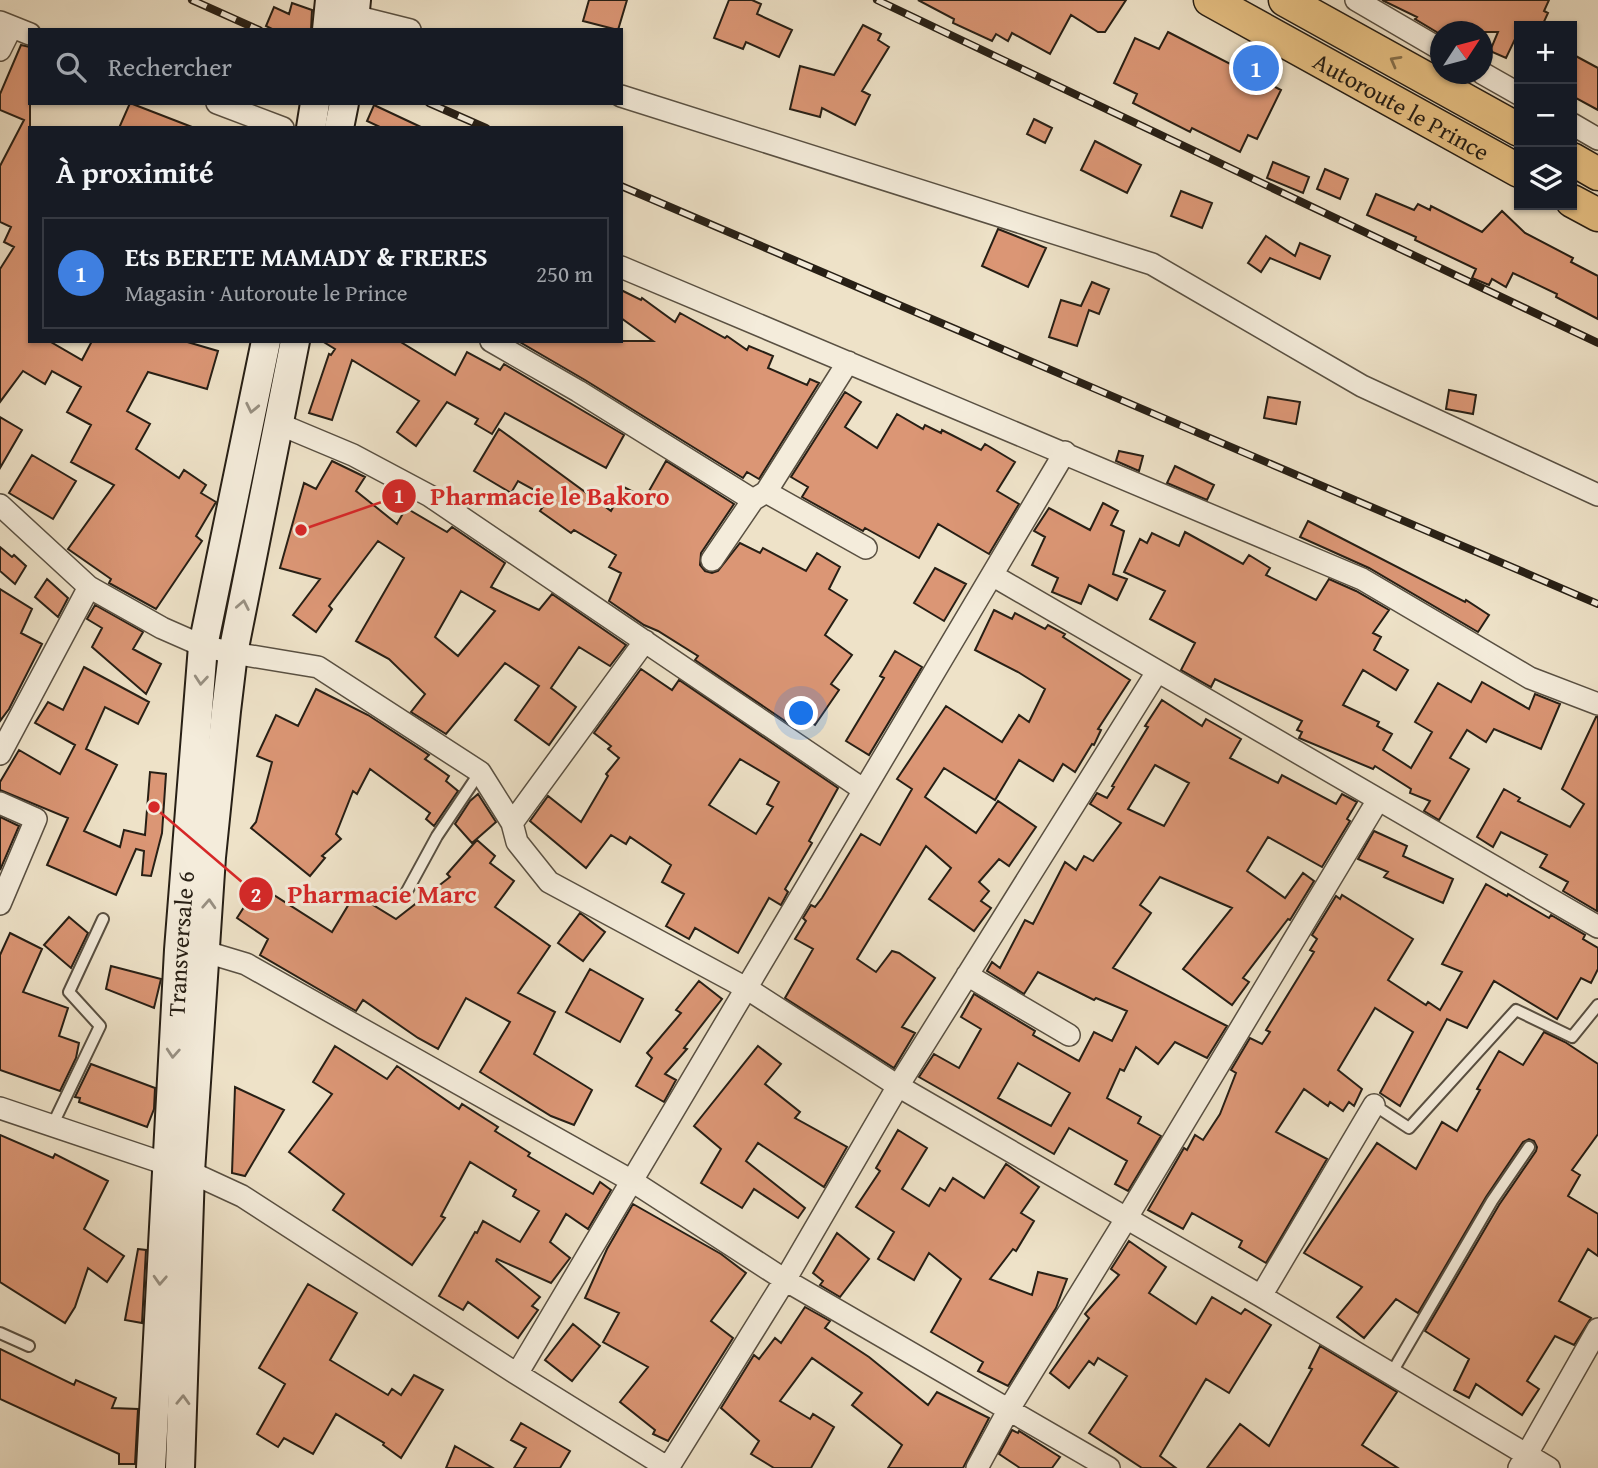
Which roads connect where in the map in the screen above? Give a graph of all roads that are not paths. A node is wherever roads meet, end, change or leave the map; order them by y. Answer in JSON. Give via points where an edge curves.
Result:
{"nodes":[{"id":1,"x":330,"y":0,"type":"edge"},
{"id":2,"x":1210,"y":0,"type":"edge"},
{"id":3,"x":1285,"y":0,"type":"edge"},
{"id":4,"x":1349,"y":0,"type":"edge"},
{"id":5,"x":1356,"y":0,"type":"edge"},
{"id":6,"x":355,"y":15,"type":"edge"},
{"id":7,"x":14,"y":28,"type":"edge"},
{"id":8,"x":327,"y":28,"type":"edge"},
{"id":9,"x":403,"y":28,"type":"edge"},
{"id":10,"x":1336,"y":29,"type":"junction"},
{"id":11,"x":1430,"y":43,"type":"edge"},
{"id":12,"x":0,"y":50,"type":"edge"},
{"id":13,"x":1493,"y":79,"type":"edge"},
{"id":14,"x":1514,"y":91,"type":"edge"},
{"id":15,"x":623,"y":97,"type":"edge"},
{"id":16,"x":222,"y":105,"type":"edge"},
{"id":17,"x":315,"y":105,"type":"edge"},
{"id":18,"x":344,"y":105,"type":"edge"},
{"id":19,"x":279,"y":126,"type":"edge"},
{"id":20,"x":311,"y":126,"type":"edge"},
{"id":21,"x":339,"y":126,"type":"edge"},
{"id":22,"x":1514,"y":127,"type":"edge"},
{"id":23,"x":1577,"y":127,"type":"edge"},
{"id":24,"x":1598,"y":139,"type":"edge"},
{"id":25,"x":1577,"y":162,"type":"edge"},
{"id":26,"x":1514,"y":169,"type":"edge"},
{"id":27,"x":1598,"y":174,"type":"edge"},
{"id":28,"x":1577,"y":204,"type":"edge"},
{"id":29,"x":1598,"y":215,"type":"edge"},
{"id":30,"x":623,"y":268,"type":"edge"},
{"id":31,"x":266,"y":343,"type":"edge"},
{"id":32,"x":295,"y":343,"type":"edge"},
{"id":33,"x":494,"y":343,"type":"edge"},
{"id":34,"x":848,"y":362,"type":"junction"},
{"id":35,"x":279,"y":424,"type":"junction"},
{"id":36,"x":1065,"y":453,"type":"junction"},
{"id":37,"x":1598,"y":495,"type":"edge"},
{"id":38,"x":759,"y":496,"type":"junction"},
{"id":39,"x":0,"y":505,"type":"edge"},
{"id":40,"x":866,"y":548,"type":"dead end"},
{"id":41,"x":712,"y":560,"type":"dead end"},
{"id":42,"x":992,"y":575,"type":"junction"},
{"id":43,"x":89,"y":587,"type":"junction"},
{"id":44,"x":645,"y":641,"type":"junction"},
{"id":45,"x":204,"y":646,"type":"junction"},
{"id":46,"x":233,"y":653,"type":"junction"},
{"id":47,"x":1157,"y":671,"type":"junction"},
{"id":48,"x":1598,"y":704,"type":"edge"},
{"id":49,"x":0,"y":754,"type":"edge"},
{"id":50,"x":481,"y":772,"type":"junction"},
{"id":51,"x":864,"y":790,"type":"junction"},
{"id":52,"x":1378,"y":800,"type":"junction"},
{"id":53,"x":0,"y":803,"type":"edge"},
{"id":54,"x":512,"y":823,"type":"junction"},
{"id":55,"x":406,"y":893,"type":"dead end"},
{"id":56,"x":0,"y":904,"type":"edge"},
{"id":57,"x":103,"y":919,"type":"dead end"},
{"id":58,"x":1598,"y":927,"type":"edge"},
{"id":59,"x":206,"y":952,"type":"junction"},
{"id":60,"x":967,"y":975,"type":"junction"},
{"id":61,"x":747,"y":988,"type":"junction"},
{"id":62,"x":1598,"y":1005,"type":"edge"},
{"id":63,"x":1069,"y":1035,"type":"dead end"},
{"id":64,"x":898,"y":1086,"type":"junction"},
{"id":65,"x":1374,"y":1105,"type":"joint"},
{"id":66,"x":0,"y":1108,"type":"edge"},
{"id":67,"x":52,"y":1126,"type":"junction"},
{"id":68,"x":1529,"y":1147,"type":"dead end"},
{"id":69,"x":178,"y":1168,"type":"junction"},
{"id":70,"x":632,"y":1181,"type":"junction"},
{"id":71,"x":1126,"y":1219,"type":"junction"},
{"id":72,"x":785,"y":1280,"type":"junction"},
{"id":73,"x":1261,"y":1296,"type":"junction"},
{"id":74,"x":1598,"y":1329,"type":"edge"},
{"id":75,"x":0,"y":1333,"type":"edge"},
{"id":76,"x":29,"y":1346,"type":"dead end"},
{"id":77,"x":517,"y":1374,"type":"junction"},
{"id":78,"x":1391,"y":1374,"type":"junction"},
{"id":79,"x":1009,"y":1409,"type":"junction"},
{"id":80,"x":1523,"y":1461,"type":"edge"},
{"id":81,"x":151,"y":1468,"type":"edge"},
{"id":82,"x":180,"y":1468,"type":"edge"},
{"id":83,"x":668,"y":1468,"type":"edge"},
{"id":84,"x":976,"y":1468,"type":"edge"},
{"id":85,"x":1109,"y":1468,"type":"edge"},
{"id":86,"x":1549,"y":1468,"type":"edge"}],
"edges":[{"from":1,"to":8,"type":"main road"},
{"from":2,"to":26,"type":"main road","name":"Autoroute le Prince"},
{"from":3,"to":10,"type":"main road","name":"Autoroute le Prince"},
{"from":4,"to":10,"type":"street"},
{"from":5,"to":11,"type":"street"},
{"from":6,"to":9,"type":"street"},
{"from":7,"to":12,"type":"street"},
{"from":22,"to":10,"type":"main road","name":"Autoroute le Prince","one_way":true},
{"from":13,"to":14,"type":"street"},
{"from":15,"to":37,"type":"street","via":[[1152,264],[1362,386]]},
{"from":16,"to":19,"type":"street"},
{"from":17,"to":20,"type":"main road"},
{"from":18,"to":21,"type":"main road"},
{"from":23,"to":24,"type":"street"},
{"from":25,"to":27,"type":"main road"},
{"from":28,"to":29,"type":"main road"},
{"from":30,"to":34,"type":"street"},
{"from":31,"to":45,"type":"main road","name":"Transversale 6","one_way":true},
{"from":32,"to":35,"type":"main road","name":"Transversale 6"},
{"from":33,"to":38,"type":"street"},
{"from":34,"to":36,"type":"street"},
{"from":34,"to":38,"type":"street"},
{"from":35,"to":44,"type":"street","via":[[353,455],[430,496]]},
{"from":46,"to":35,"type":"main road","name":"Transversale 6","one_way":true},
{"from":36,"to":42,"type":"street"},
{"from":36,"to":48,"type":"street","via":[[1362,579],[1530,678]]},
{"from":38,"to":40,"type":"street"},
{"from":38,"to":41,"type":"street"},
{"from":39,"to":43,"type":"street"},
{"from":42,"to":47,"type":"street"},
{"from":42,"to":51,"type":"street"},
{"from":43,"to":45,"type":"street"},
{"from":43,"to":49,"type":"street"},
{"from":44,"to":51,"type":"street"},
{"from":44,"to":54,"type":"street"},
{"from":45,"to":46,"type":"street"},
{"from":45,"to":69,"type":"main road","name":"Transversale 6","one_way":true,"via":[[179,950]]},
{"from":46,"to":50,"type":"street","via":[[318,667]]},
{"from":59,"to":46,"type":"main road","name":"Transversale 6","one_way":true,"via":[[211,857]]},
{"from":47,"to":52,"type":"street"},
{"from":47,"to":60,"type":"street"},
{"from":50,"to":54,"type":"street"},
{"from":50,"to":55,"type":"lane"},
{"from":51,"to":61,"type":"street"},
{"from":52,"to":58,"type":"street"},
{"from":52,"to":71,"type":"street"},
{"from":53,"to":56,"type":"street","via":[[36,819]]},
{"from":54,"to":61,"type":"street","via":[[517,842],[549,882]]},
{"from":57,"to":67,"type":"lane","via":[[69,992],[100,1026]]},
{"from":59,"to":69,"type":"main road","name":"Transversale 6"},
{"from":59,"to":70,"type":"street","via":[[246,964]]},
{"from":60,"to":63,"type":"street"},
{"from":60,"to":64,"type":"street"},
{"from":61,"to":64,"type":"street"},
{"from":61,"to":70,"type":"street"},
{"from":62,"to":65,"type":"lane","via":[[1572,1037],[1516,1010],[1409,1128]]},
{"from":64,"to":71,"type":"street"},
{"from":64,"to":72,"type":"street"},
{"from":65,"to":73,"type":"street"},
{"from":66,"to":67,"type":"street"},
{"from":67,"to":69,"type":"street"},
{"from":68,"to":78,"type":"lane","via":[[1492,1201]]},
{"from":69,"to":77,"type":"street","via":[[242,1196]]},
{"from":69,"to":81,"type":"main road","name":"Transversale 6","one_way":true},
{"from":82,"to":69,"type":"main road","name":"Transversale 6","one_way":true},
{"from":70,"to":72,"type":"street"},
{"from":70,"to":77,"type":"street"},
{"from":71,"to":73,"type":"street"},
{"from":71,"to":79,"type":"street"},
{"from":72,"to":79,"type":"street"},
{"from":72,"to":83,"type":"street"},
{"from":73,"to":78,"type":"street"},
{"from":74,"to":80,"type":"street"},
{"from":75,"to":76,"type":"lane"},
{"from":77,"to":83,"type":"street"},
{"from":78,"to":80,"type":"street"},
{"from":79,"to":84,"type":"street"},
{"from":79,"to":85,"type":"street"},
{"from":80,"to":86,"type":"street"}]}
